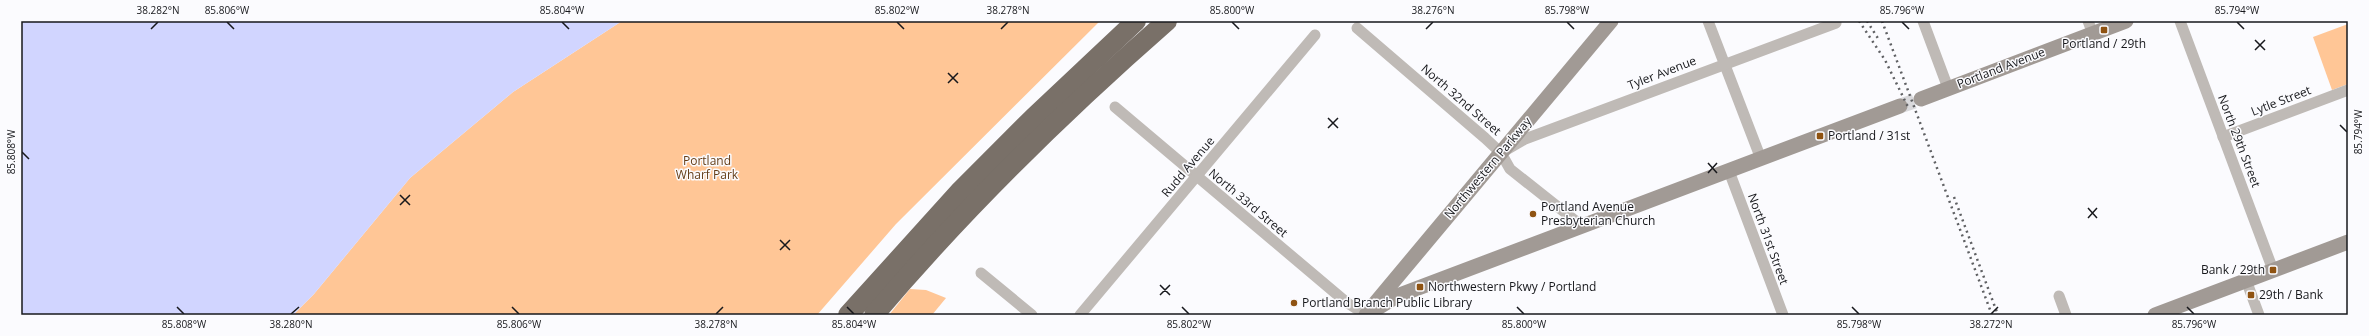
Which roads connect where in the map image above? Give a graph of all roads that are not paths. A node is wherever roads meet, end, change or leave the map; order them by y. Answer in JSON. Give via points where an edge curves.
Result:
{"nodes":[{"id":1,"x":1136,"y":21,"type":"edge"},
{"id":2,"x":1167,"y":21,"type":"edge"},
{"id":3,"x":1611,"y":21,"type":"edge"},
{"id":4,"x":1708,"y":21,"type":"edge"},
{"id":5,"x":1923,"y":21,"type":"edge"},
{"id":6,"x":2126,"y":21,"type":"edge"},
{"id":7,"x":2180,"y":21,"type":"edge"},
{"id":8,"x":1836,"y":22,"type":"dead end"},
{"id":9,"x":2090,"y":27,"type":"edge"},
{"id":10,"x":1357,"y":28,"type":"dead end"},
{"id":11,"x":1315,"y":35,"type":"dead end"},
{"id":12,"x":1724,"y":63,"type":"junction"},
{"id":13,"x":1948,"y":88,"type":"junction"},
{"id":14,"x":2348,"y":90,"type":"edge"},
{"id":15,"x":1921,"y":99,"type":"tunnel mouth"},
{"id":16,"x":1900,"y":106,"type":"tunnel mouth"},
{"id":17,"x":1115,"y":107,"type":"dead end"},
{"id":18,"x":2223,"y":137,"type":"junction"},
{"id":19,"x":1501,"y":153,"type":"junction"},
{"id":20,"x":1761,"y":159,"type":"junction"},
{"id":21,"x":1729,"y":171,"type":"junction"},
{"id":22,"x":1197,"y":176,"type":"junction"},
{"id":23,"x":1582,"y":226,"type":"junction"},
{"id":24,"x":2348,"y":242,"type":"edge"},
{"id":25,"x":2273,"y":270,"type":"junction"},
{"id":26,"x":982,"y":273,"type":"dead end"},
{"id":27,"x":897,"y":274,"type":"junction"},
{"id":28,"x":2246,"y":280,"type":"junction"},
{"id":29,"x":2059,"y":296,"type":"dead end"},
{"id":30,"x":848,"y":315,"type":"edge"},
{"id":31,"x":874,"y":315,"type":"edge"},
{"id":32,"x":1032,"y":315,"type":"edge"},
{"id":33,"x":1080,"y":315,"type":"edge"},
{"id":34,"x":1366,"y":315,"type":"edge"},
{"id":35,"x":1782,"y":315,"type":"edge"},
{"id":36,"x":2066,"y":315,"type":"edge"},
{"id":37,"x":2155,"y":315,"type":"edge"},
{"id":38,"x":2259,"y":315,"type":"edge"}],
"edges":[{"from":1,"to":27,"type":"highway","via":[[961,190]]},
{"from":2,"to":27,"type":"highway","via":[[1077,102],[968,211]]},
{"from":3,"to":19,"type":"street","name":"Northwestern Parkway"},
{"from":4,"to":12,"type":"street"},
{"from":5,"to":13,"type":"street"},
{"from":6,"to":9,"type":"street","name":"Portland Avenue"},
{"from":7,"to":18,"type":"street","name":"North 29th Street"},
{"from":8,"to":12,"type":"street","name":"Tyler Avenue"},
{"from":9,"to":13,"type":"street","name":"Portland Avenue"},
{"from":10,"to":19,"type":"street","name":"North 32nd Street"},
{"from":11,"to":22,"type":"street","name":"Rudd Avenue"},
{"from":12,"to":19,"type":"street","name":"Tyler Avenue","via":[[1525,139]]},
{"from":12,"to":20,"type":"street"},
{"from":13,"to":15,"type":"street","name":"Portland Avenue"},
{"from":14,"to":18,"type":"street","name":"Lytle Street"},
{"from":16,"to":20,"type":"street"},
{"from":17,"to":22,"type":"street","name":"North 33rd Street"},
{"from":18,"to":25,"type":"street","name":"North 29th Street"},
{"from":19,"to":23,"type":"street","name":"North 32nd Street","via":[[1510,169]]},
{"from":19,"to":34,"type":"street","name":"Northwestern Parkway"},
{"from":20,"to":21,"type":"street"},
{"from":21,"to":23,"type":"street"},
{"from":21,"to":35,"type":"street","name":"North 31st Street"},
{"from":22,"to":33,"type":"street","name":"Rudd Avenue"},
{"from":22,"to":34,"type":"street","name":"North 33rd Street","via":[[1346,302]]},
{"from":23,"to":34,"type":"street","via":[[1398,296]]},
{"from":24,"to":25,"type":"street"},
{"from":25,"to":28,"type":"street"},
{"from":26,"to":32,"type":"street"},
{"from":27,"to":30,"type":"highway"},
{"from":27,"to":31,"type":"highway"},
{"from":28,"to":37,"type":"street"},
{"from":28,"to":38,"type":"street"},
{"from":29,"to":36,"type":"street"}]}
